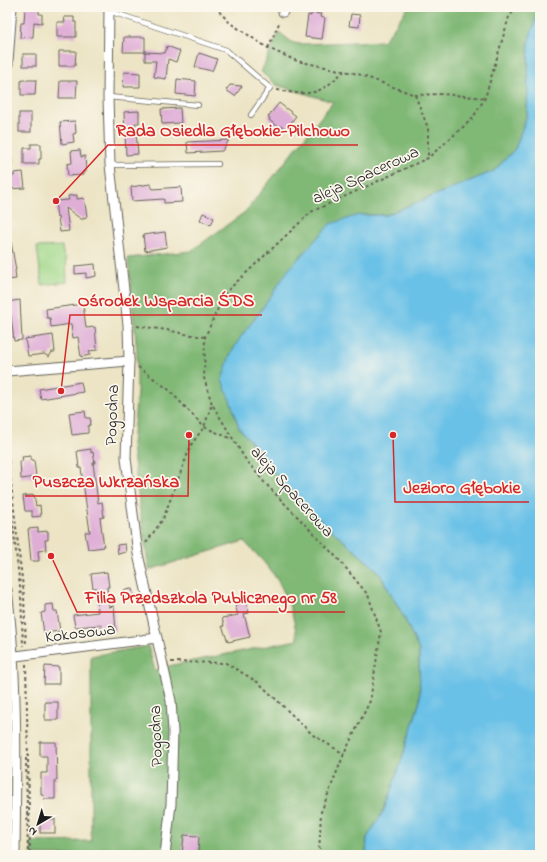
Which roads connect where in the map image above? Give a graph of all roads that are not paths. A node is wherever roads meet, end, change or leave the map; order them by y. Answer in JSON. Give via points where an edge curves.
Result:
{"nodes":[{"id":1,"x":12,"y":7,"type":"edge"},
{"id":2,"x":109,"y":9,"type":"edge"},
{"id":3,"x":7,"y":75,"type":"edge"},
{"id":4,"x":108,"y":96,"type":"junction"},
{"id":5,"x":198,"y":105,"type":"dead end"},
{"id":6,"x":251,"y":115,"type":"dead end"},
{"id":7,"x":218,"y":164,"type":"dead end"},
{"id":8,"x":110,"y":165,"type":"junction"},
{"id":9,"x":129,"y":361,"type":"junction"},
{"id":10,"x":7,"y":371,"type":"edge"},
{"id":11,"x":7,"y":590,"type":"edge"},
{"id":12,"x":157,"y":638,"type":"junction"},
{"id":13,"x":10,"y":657,"type":"edge"},
{"id":14,"x":15,"y":855,"type":"edge"},
{"id":15,"x":165,"y":855,"type":"edge"}],
"edges":[{"from":1,"to":3,"type":"street"},
{"from":2,"to":4,"type":"street","name":"Pogodna"},
{"from":2,"to":6,"type":"lane","name":"Pogodna","via":[[226,50],[270,88]]},
{"from":4,"to":5,"type":"lane"},
{"from":4,"to":8,"type":"street","name":"Pogodna"},
{"from":7,"to":8,"type":"lane"},
{"from":8,"to":9,"type":"street","name":"Pogodna","via":[[128,325]]},
{"from":9,"to":10,"type":"street"},
{"from":9,"to":12,"type":"street","name":"Pogodna","via":[[126,458],[138,554]]},
{"from":11,"to":13,"type":"street"},
{"from":12,"to":13,"type":"street","name":"Kokosowa"},
{"from":12,"to":15,"type":"street","name":"Pogodna","via":[[171,701],[174,755]]},
{"from":13,"to":14,"type":"street","via":[[16,763]]}]}
